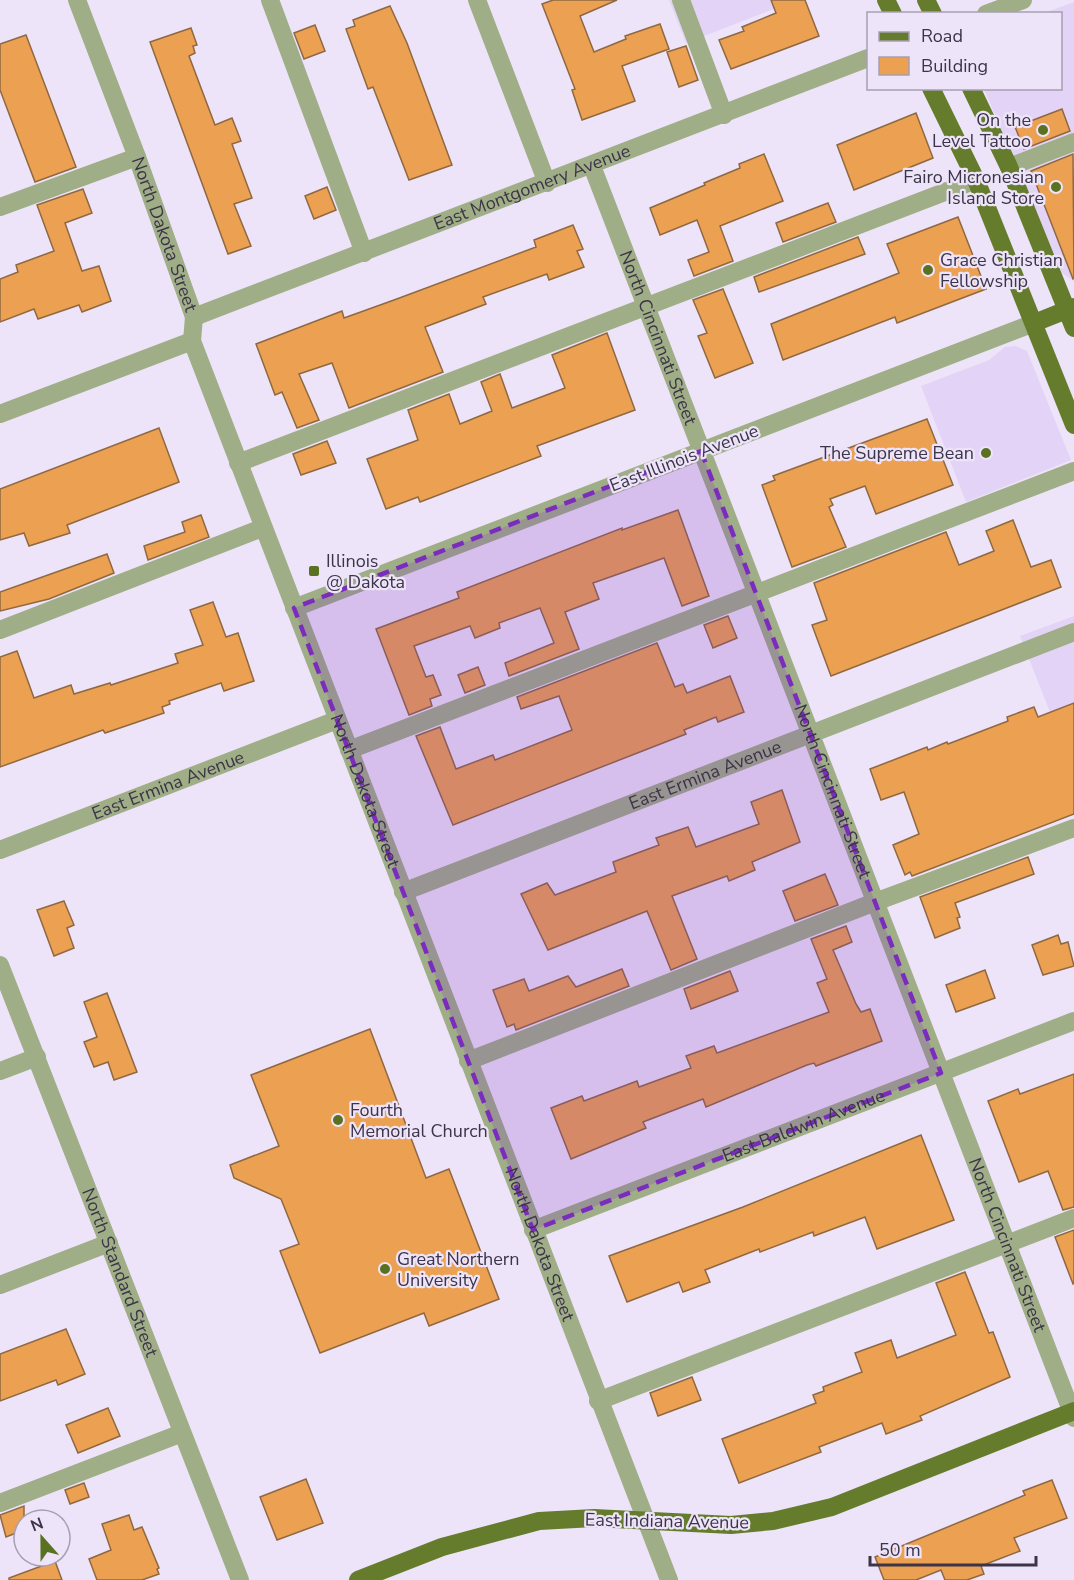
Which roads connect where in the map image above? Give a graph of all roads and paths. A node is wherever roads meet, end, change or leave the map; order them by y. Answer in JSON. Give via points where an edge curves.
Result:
{"nodes":[{"id":1,"x":77,"y":0,"type":"edge"},
{"id":2,"x":270,"y":0,"type":"edge"},
{"id":3,"x":477,"y":0,"type":"edge"},
{"id":4,"x":681,"y":0,"type":"edge"},
{"id":5,"x":1023,"y":0,"type":"edge"},
{"id":6,"x":992,"y":12,"type":"edge"},
{"id":7,"x":867,"y":58,"type":"edge"},
{"id":8,"x":933,"y":90,"type":"edge"},
{"id":9,"x":972,"y":90,"type":"edge"},
{"id":10,"x":724,"y":115,"type":"junction"},
{"id":11,"x":1074,"y":142,"type":"edge"},
{"id":12,"x":137,"y":157,"type":"junction"},
{"id":13,"x":592,"y":166,"type":"junction"},
{"id":14,"x":1009,"y":167,"type":"junction"},
{"id":15,"x":976,"y":180,"type":"junction"},
{"id":16,"x":547,"y":183,"type":"junction"},
{"id":17,"x":0,"y":207,"type":"edge"},
{"id":18,"x":364,"y":253,"type":"junction"},
{"id":19,"x":646,"y":306,"type":"junction"},
{"id":20,"x":1070,"y":309,"type":"edge"},
{"id":21,"x":194,"y":317,"type":"junction"},
{"id":22,"x":1034,"y":323,"type":"junction"},
{"id":23,"x":1074,"y":328,"type":"edge"},
{"id":24,"x":192,"y":341,"type":"junction"},
{"id":25,"x":0,"y":414,"type":"edge"},
{"id":26,"x":1074,"y":425,"type":"edge"},
{"id":27,"x":701,"y":451,"type":"junction"},
{"id":28,"x":238,"y":463,"type":"junction"},
{"id":29,"x":1074,"y":471,"type":"edge"},
{"id":30,"x":262,"y":528,"type":"junction"},
{"id":31,"x":757,"y":595,"type":"junction"},
{"id":32,"x":294,"y":608,"type":"junction"},
{"id":33,"x":0,"y":630,"type":"edge"},
{"id":34,"x":1074,"y":632,"type":"edge"},
{"id":35,"x":337,"y":720,"type":"junction"},
{"id":36,"x":810,"y":734,"type":"junction"},
{"id":37,"x":349,"y":750,"type":"junction"},
{"id":38,"x":1074,"y":828,"type":"edge"},
{"id":39,"x":0,"y":850,"type":"edge"},
{"id":40,"x":403,"y":892,"type":"junction"},
{"id":41,"x":875,"y":902,"type":"junction"},
{"id":42,"x":0,"y":965,"type":"edge"},
{"id":43,"x":1074,"y":1021,"type":"edge"},
{"id":44,"x":37,"y":1057,"type":"junction"},
{"id":45,"x":468,"y":1062,"type":"junction"},
{"id":46,"x":0,"y":1071,"type":"edge"},
{"id":47,"x":941,"y":1072,"type":"junction"},
{"id":48,"x":1074,"y":1218,"type":"edge"},
{"id":49,"x":533,"y":1230,"type":"junction"},
{"id":50,"x":109,"y":1243,"type":"junction"},
{"id":51,"x":1007,"y":1244,"type":"junction"},
{"id":52,"x":0,"y":1286,"type":"edge"},
{"id":53,"x":598,"y":1401,"type":"junction"},
{"id":54,"x":1073,"y":1414,"type":"edge"},
{"id":55,"x":182,"y":1433,"type":"junction"},
{"id":56,"x":0,"y":1503,"type":"edge"},
{"id":57,"x":645,"y":1523,"type":"junction"},
{"id":58,"x":240,"y":1580,"type":"edge"},
{"id":59,"x":358,"y":1580,"type":"edge"},
{"id":60,"x":669,"y":1580,"type":"edge"}],
"edges":[{"from":1,"to":12,"type":"street","name":"North Dakota Street"},
{"from":2,"to":18,"type":"street"},
{"from":3,"to":16,"type":"street"},
{"from":4,"to":10,"type":"street"},
{"from":5,"to":6,"type":"street"},
{"from":7,"to":10,"type":"street","name":"East Montgomery Avenue"},
{"from":8,"to":15,"type":"main road"},
{"from":9,"to":14,"type":"main road"},
{"from":10,"to":13,"type":"street","name":"East Montgomery Avenue"},
{"from":11,"to":14,"type":"street"},
{"from":12,"to":17,"type":"street"},
{"from":12,"to":21,"type":"street","name":"North Dakota Street"},
{"from":13,"to":16,"type":"street","name":"East Montgomery Avenue"},
{"from":13,"to":19,"type":"street","name":"North Cincinnati Street"},
{"from":14,"to":20,"type":"main road"},
{"from":15,"to":19,"type":"street"},
{"from":15,"to":22,"type":"main road"},
{"from":16,"to":18,"type":"street","name":"East Montgomery Avenue"},
{"from":18,"to":21,"type":"street","name":"East Montgomery Avenue"},
{"from":19,"to":27,"type":"street","name":"North Cincinnati Street"},
{"from":19,"to":28,"type":"street"},
{"from":20,"to":22,"type":"main road","name":"East Illinois Avenue"},
{"from":20,"to":23,"type":"main road"},
{"from":21,"to":24,"type":"street","name":"North Dakota Street"},
{"from":22,"to":26,"type":"main road"},
{"from":22,"to":27,"type":"street","name":"East Illinois Avenue"},
{"from":24,"to":25,"type":"street"},
{"from":24,"to":28,"type":"street","name":"North Dakota Street"},
{"from":27,"to":31,"type":"street","name":"North Cincinnati Street"},
{"from":27,"to":32,"type":"street","name":"East Illinois Avenue"},
{"from":28,"to":30,"type":"street","name":"North Dakota Street"},
{"from":29,"to":31,"type":"street"},
{"from":30,"to":32,"type":"street","name":"North Dakota Street"},
{"from":30,"to":33,"type":"street"},
{"from":31,"to":36,"type":"street","name":"North Cincinnati Street"},
{"from":31,"to":37,"type":"street"},
{"from":32,"to":35,"type":"street","name":"North Dakota Street"},
{"from":34,"to":36,"type":"street","name":"East Ermina Avenue"},
{"from":35,"to":37,"type":"street","name":"North Dakota Street"},
{"from":35,"to":39,"type":"street","name":"East Ermina Avenue"},
{"from":36,"to":40,"type":"street","name":"East Ermina Avenue"},
{"from":36,"to":41,"type":"street","name":"North Cincinnati Street"},
{"from":37,"to":40,"type":"street","name":"North Dakota Street"},
{"from":38,"to":41,"type":"street"},
{"from":40,"to":45,"type":"street","name":"North Dakota Street"},
{"from":41,"to":45,"type":"street"},
{"from":41,"to":47,"type":"street","name":"North Cincinnati Street"},
{"from":42,"to":44,"type":"street","name":"North Standard Street"},
{"from":43,"to":47,"type":"street","name":"East Baldwin Avenue"},
{"from":44,"to":46,"type":"street"},
{"from":44,"to":50,"type":"street","name":"North Standard Street"},
{"from":45,"to":49,"type":"street","name":"North Dakota Street"},
{"from":47,"to":49,"type":"street","name":"East Baldwin Avenue"},
{"from":47,"to":51,"type":"street","name":"North Cincinnati Street"},
{"from":48,"to":51,"type":"street"},
{"from":49,"to":53,"type":"street","name":"North Dakota Street"},
{"from":50,"to":52,"type":"street"},
{"from":50,"to":55,"type":"street","name":"North Standard Street"},
{"from":51,"to":53,"type":"street"},
{"from":51,"to":54,"type":"street","name":"North Cincinnati Street"},
{"from":53,"to":57,"type":"street","name":"North Dakota Street"},
{"from":54,"to":57,"type":"main road","name":"East Indiana Avenue","via":[[832,1507],[731,1526]]},
{"from":55,"to":56,"type":"street"},
{"from":55,"to":58,"type":"street","name":"North Standard Street"},
{"from":57,"to":59,"type":"main road","name":"East Indiana Avenue","via":[[594,1518],[539,1521],[442,1547]]},
{"from":57,"to":60,"type":"street","name":"North Dakota Street"}]}
